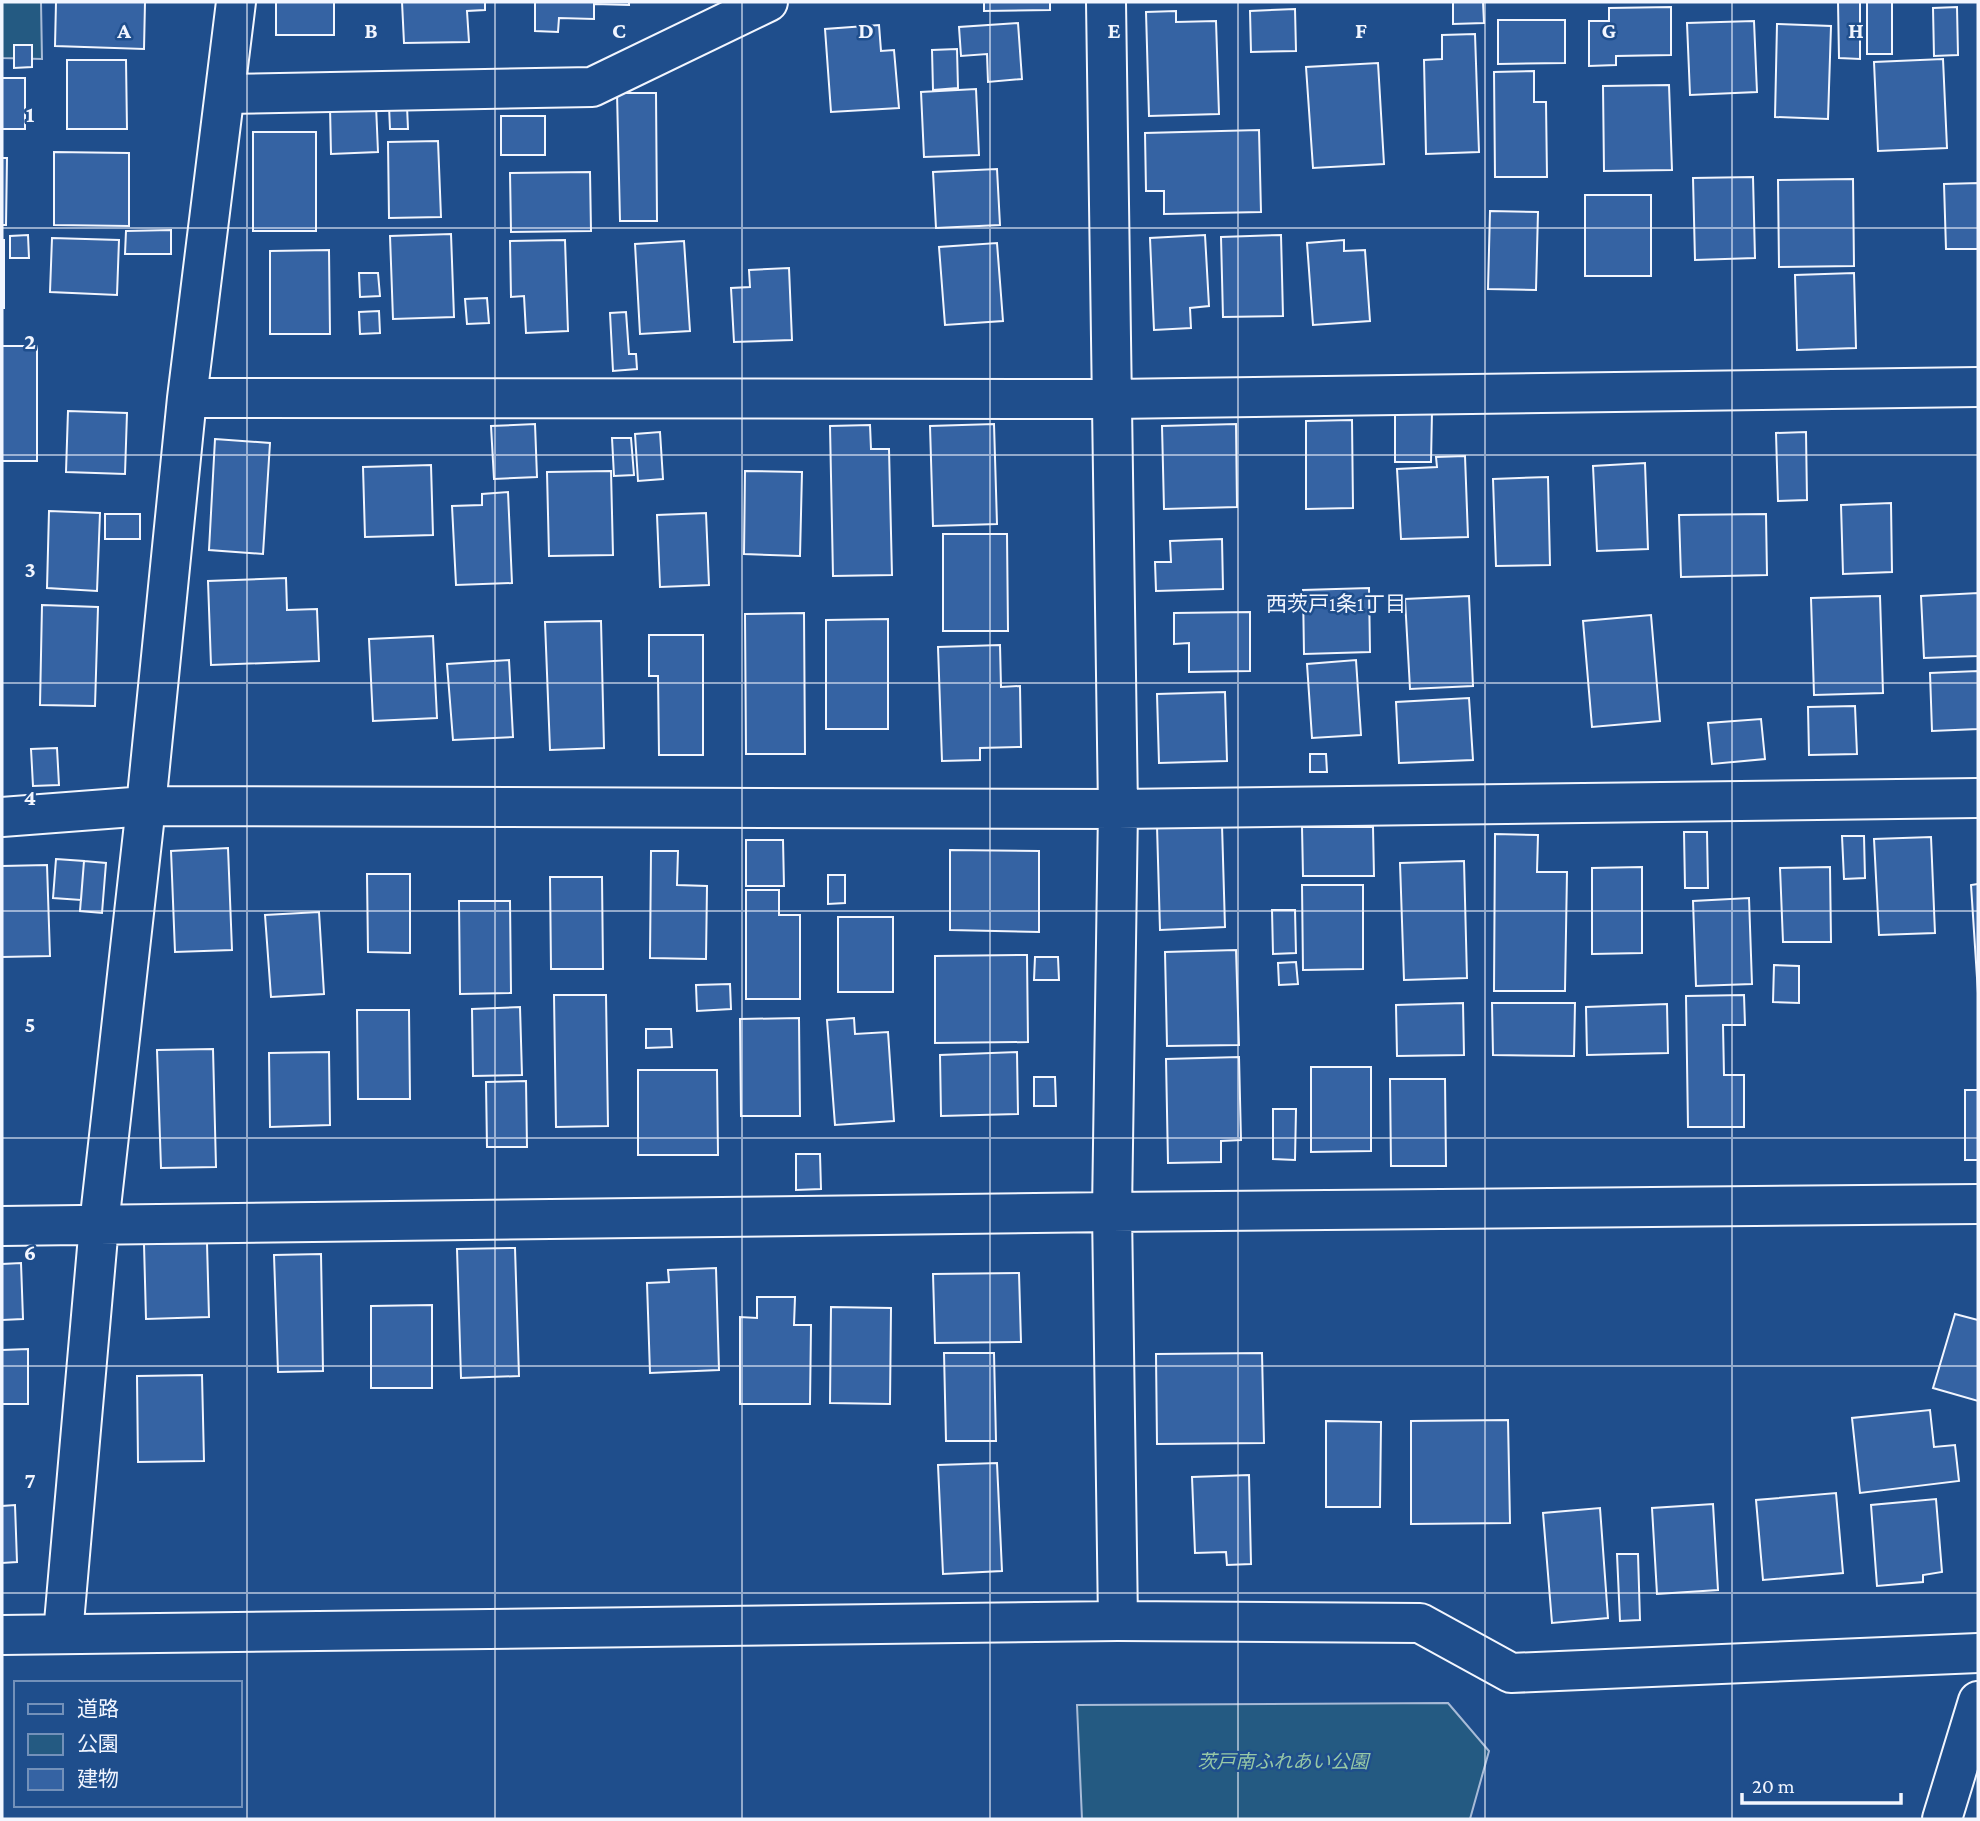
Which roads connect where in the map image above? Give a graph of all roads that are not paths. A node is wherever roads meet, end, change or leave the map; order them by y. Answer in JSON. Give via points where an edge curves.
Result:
{"nodes":[{"id":1,"x":236,"y":2,"type":"edge"},
{"id":2,"x":768,"y":2,"type":"edge"},
{"id":3,"x":1107,"y":2,"type":"edge"},
{"id":4,"x":225,"y":94,"type":"junction"},
{"id":5,"x":1978,"y":387,"type":"edge"},
{"id":6,"x":187,"y":398,"type":"junction"},
{"id":7,"x":1113,"y":399,"type":"junction"},
{"id":8,"x":1978,"y":798,"type":"edge"},
{"id":9,"x":146,"y":806,"type":"junction"},
{"id":10,"x":1118,"y":809,"type":"junction"},
{"id":11,"x":2,"y":817,"type":"edge"},
{"id":12,"x":1978,"y":1204,"type":"edge"},
{"id":13,"x":1112,"y":1212,"type":"junction"},
{"id":14,"x":99,"y":1225,"type":"junction"},
{"id":15,"x":2,"y":1226,"type":"edge"},
{"id":16,"x":1118,"y":1621,"type":"junction"},
{"id":17,"x":62,"y":1634,"type":"junction"},
{"id":18,"x":2,"y":1635,"type":"edge"},
{"id":19,"x":1978,"y":1653,"type":"edge"},
{"id":20,"x":1978,"y":1701,"type":"edge"},
{"id":21,"x":1942,"y":1819,"type":"edge"}],
"edges":[{"from":1,"to":4,"type":"street"},
{"from":2,"to":4,"type":"street","via":[[592,87]]},
{"from":3,"to":7,"type":"street"},
{"from":4,"to":6,"type":"street"},
{"from":5,"to":7,"type":"street"},
{"from":6,"to":7,"type":"street"},
{"from":6,"to":9,"type":"street"},
{"from":7,"to":10,"type":"street"},
{"from":8,"to":10,"type":"street"},
{"from":9,"to":10,"type":"street"},
{"from":9,"to":11,"type":"street"},
{"from":9,"to":14,"type":"street"},
{"from":10,"to":13,"type":"street"},
{"from":12,"to":13,"type":"street"},
{"from":13,"to":14,"type":"street"},
{"from":13,"to":16,"type":"street"},
{"from":14,"to":15,"type":"street"},
{"from":14,"to":17,"type":"street"},
{"from":16,"to":17,"type":"street"},
{"from":16,"to":19,"type":"street","via":[[1420,1623],[1511,1673]]},
{"from":17,"to":18,"type":"street"},
{"from":20,"to":21,"type":"street"}]}
